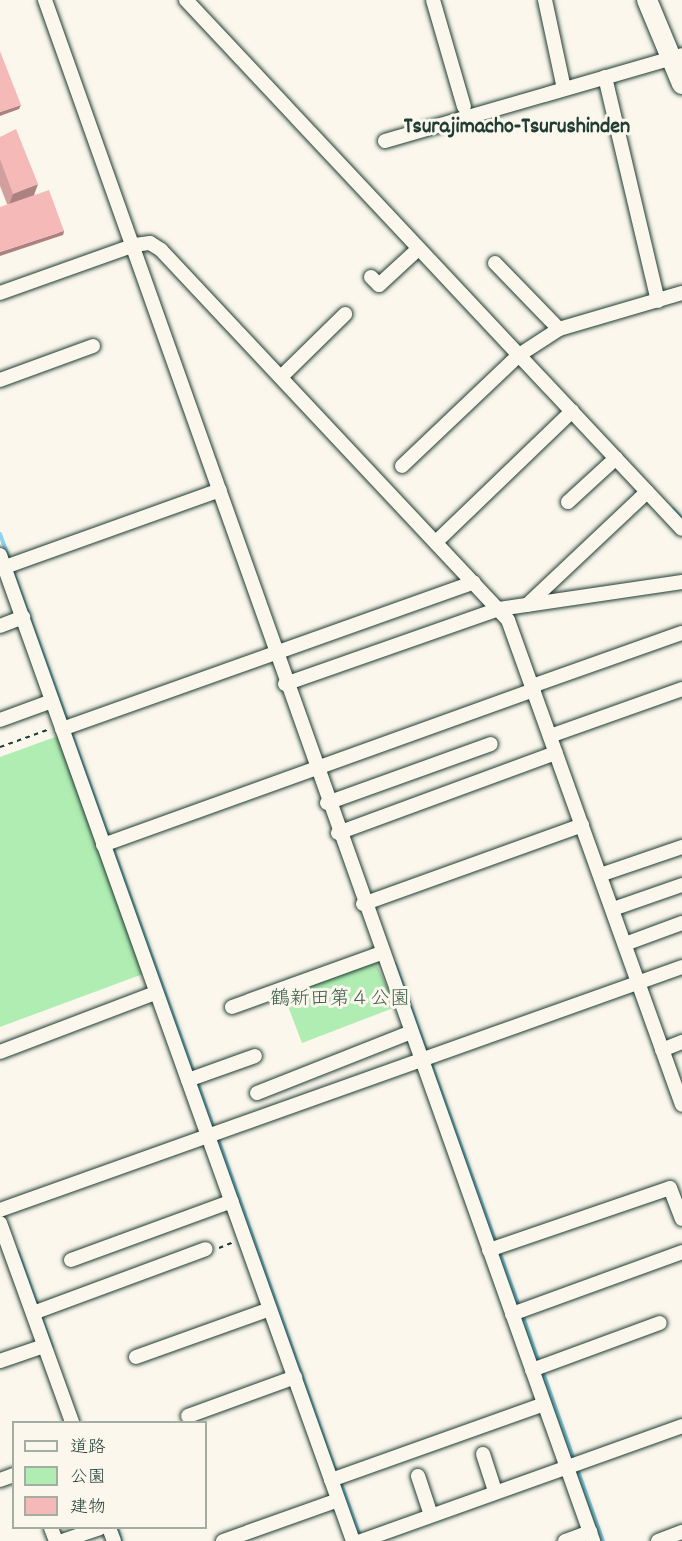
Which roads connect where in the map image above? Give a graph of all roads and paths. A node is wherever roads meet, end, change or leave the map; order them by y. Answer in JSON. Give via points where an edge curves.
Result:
{"nodes":[{"id":1,"x":45,"y":0,"type":"edge"},
{"id":2,"x":186,"y":0,"type":"edge"},
{"id":3,"x":433,"y":0,"type":"edge"},
{"id":4,"x":545,"y":0,"type":"edge"},
{"id":5,"x":648,"y":0,"type":"edge"},
{"id":6,"x":677,"y":57,"type":"edge"},
{"id":7,"x":605,"y":77,"type":"junction"},
{"id":8,"x":682,"y":84,"type":"edge"},
{"id":9,"x":564,"y":89,"type":"junction"},
{"id":10,"x":464,"y":107,"type":"dead end"},
{"id":11,"x":385,"y":141,"type":"dead end"},
{"id":12,"x":136,"y":245,"type":"junction"},
{"id":13,"x":418,"y":249,"type":"junction"},
{"id":14,"x":495,"y":262,"type":"dead end"},
{"id":15,"x":379,"y":285,"type":"dead end"},
{"id":16,"x":0,"y":293,"type":"edge"},
{"id":17,"x":682,"y":293,"type":"edge"},
{"id":18,"x":658,"y":301,"type":"junction"},
{"id":19,"x":345,"y":314,"type":"dead end"},
{"id":20,"x":559,"y":328,"type":"junction"},
{"id":21,"x":93,"y":346,"type":"dead end"},
{"id":22,"x":523,"y":353,"type":"junction"},
{"id":23,"x":281,"y":377,"type":"junction"},
{"id":24,"x":0,"y":380,"type":"edge"},
{"id":25,"x":572,"y":411,"type":"junction"},
{"id":26,"x":615,"y":458,"type":"junction"},
{"id":27,"x":402,"y":466,"type":"dead end"},
{"id":28,"x":220,"y":490,"type":"junction"},
{"id":29,"x":647,"y":492,"type":"junction"},
{"id":30,"x":568,"y":502,"type":"dead end"},
{"id":31,"x":682,"y":529,"type":"edge"},
{"id":32,"x":436,"y":542,"type":"junction"},
{"id":33,"x":5,"y":562,"type":"edge"},
{"id":34,"x":474,"y":582,"type":"junction"},
{"id":35,"x":682,"y":582,"type":"edge"},
{"id":36,"x":527,"y":604,"type":"junction"},
{"id":37,"x":499,"y":609,"type":"junction"},
{"id":38,"x":23,"y":618,"type":"junction"},
{"id":39,"x":0,"y":626,"type":"edge"},
{"id":40,"x":682,"y":633,"type":"edge"},
{"id":41,"x":280,"y":652,"type":"junction"},
{"id":42,"x":290,"y":683,"type":"junction"},
{"id":43,"x":533,"y":688,"type":"junction"},
{"id":44,"x":682,"y":689,"type":"edge"},
{"id":45,"x":52,"y":701,"type":"junction"},
{"id":46,"x":0,"y":720,"type":"edge"},
{"id":47,"x":65,"y":727,"type":"junction"},
{"id":48,"x":550,"y":736,"type":"junction"},
{"id":49,"x":491,"y":744,"type":"dead end"},
{"id":50,"x":0,"y":747,"type":"edge"},
{"id":51,"x":556,"y":753,"type":"junction"},
{"id":52,"x":321,"y":768,"type":"junction"},
{"id":53,"x":332,"y":801,"type":"junction"},
{"id":54,"x":582,"y":825,"type":"junction"},
{"id":55,"x":343,"y":831,"type":"junction"},
{"id":56,"x":108,"y":843,"type":"junction"},
{"id":57,"x":682,"y":847,"type":"edge"},
{"id":58,"x":600,"y":875,"type":"junction"},
{"id":59,"x":682,"y":885,"type":"edge"},
{"id":60,"x":369,"y":902,"type":"junction"},
{"id":61,"x":613,"y":909,"type":"junction"},
{"id":62,"x":682,"y":923,"type":"edge"},
{"id":63,"x":625,"y":944,"type":"junction"},
{"id":64,"x":381,"y":954,"type":"junction"},
{"id":65,"x":682,"y":967,"type":"edge"},
{"id":66,"x":639,"y":982,"type":"junction"},
{"id":67,"x":155,"y":993,"type":"junction"},
{"id":68,"x":232,"y":1007,"type":"dead end"},
{"id":69,"x":411,"y":1032,"type":"junction"},
{"id":70,"x":682,"y":1042,"type":"edge"},
{"id":71,"x":662,"y":1050,"type":"junction"},
{"id":72,"x":0,"y":1052,"type":"edge"},
{"id":73,"x":255,"y":1056,"type":"dead end"},
{"id":74,"x":426,"y":1058,"type":"junction"},
{"id":75,"x":675,"y":1065,"type":"edge"},
{"id":76,"x":193,"y":1078,"type":"junction"},
{"id":77,"x":257,"y":1093,"type":"dead end"},
{"id":78,"x":682,"y":1105,"type":"edge"},
{"id":79,"x":214,"y":1134,"type":"junction"},
{"id":80,"x":232,"y":1201,"type":"junction"},
{"id":81,"x":2,"y":1209,"type":"edge"},
{"id":82,"x":682,"y":1219,"type":"edge"},
{"id":83,"x":0,"y":1223,"type":"edge"},
{"id":84,"x":245,"y":1238,"type":"junction"},
{"id":85,"x":495,"y":1248,"type":"junction"},
{"id":86,"x":206,"y":1249,"type":"joint"},
{"id":87,"x":682,"y":1252,"type":"edge"},
{"id":88,"x":71,"y":1260,"type":"dead end"},
{"id":89,"x":270,"y":1309,"type":"junction"},
{"id":90,"x":37,"y":1312,"type":"junction"},
{"id":91,"x":518,"y":1312,"type":"junction"},
{"id":92,"x":660,"y":1323,"type":"dead end"},
{"id":93,"x":44,"y":1346,"type":"junction"},
{"id":94,"x":136,"y":1357,"type":"dead end"},
{"id":95,"x":0,"y":1361,"type":"edge"},
{"id":96,"x":538,"y":1368,"type":"junction"},
{"id":97,"x":295,"y":1377,"type":"junction"},
{"id":98,"x":544,"y":1404,"type":"junction"},
{"id":99,"x":188,"y":1416,"type":"dead end"},
{"id":100,"x":72,"y":1421,"type":"edge"},
{"id":101,"x":682,"y":1426,"type":"edge"},
{"id":102,"x":483,"y":1454,"type":"dead end"},
{"id":103,"x":572,"y":1465,"type":"junction"},
{"id":104,"x":417,"y":1476,"type":"dead end"},
{"id":105,"x":336,"y":1478,"type":"junction"},
{"id":106,"x":495,"y":1492,"type":"junction"},
{"id":107,"x":338,"y":1500,"type":"junction"},
{"id":108,"x":430,"y":1515,"type":"junction"},
{"id":109,"x":95,"y":1529,"type":"edge"},
{"id":110,"x":682,"y":1532,"type":"edge"},
{"id":111,"x":592,"y":1536,"type":"edge"},
{"id":112,"x":62,"y":1541,"type":"edge"},
{"id":113,"x":223,"y":1541,"type":"edge"},
{"id":114,"x":359,"y":1541,"type":"edge"},
{"id":115,"x":565,"y":1541,"type":"edge"},
{"id":116,"x":658,"y":1541,"type":"edge"}],
"edges":[{"from":1,"to":12,"type":"street"},
{"from":2,"to":13,"type":"street"},
{"from":3,"to":10,"type":"street"},
{"from":4,"to":9,"type":"street"},
{"from":5,"to":6,"type":"main road"},
{"from":6,"to":7,"type":"street"},
{"from":6,"to":8,"type":"main road"},
{"from":7,"to":9,"type":"street"},
{"from":7,"to":18,"type":"street"},
{"from":9,"to":11,"type":"street"},
{"from":12,"to":16,"type":"street"},
{"from":12,"to":23,"type":"street","via":[[161,250]]},
{"from":12,"to":28,"type":"street"},
{"from":13,"to":15,"type":"street"},
{"from":13,"to":22,"type":"street"},
{"from":14,"to":20,"type":"street"},
{"from":17,"to":18,"type":"street"},
{"from":18,"to":20,"type":"street"},
{"from":19,"to":23,"type":"street"},
{"from":20,"to":22,"type":"street"},
{"from":21,"to":24,"type":"street"},
{"from":22,"to":25,"type":"street"},
{"from":22,"to":27,"type":"street"},
{"from":23,"to":32,"type":"street"},
{"from":25,"to":26,"type":"street"},
{"from":25,"to":32,"type":"street"},
{"from":26,"to":29,"type":"street"},
{"from":26,"to":30,"type":"street"},
{"from":28,"to":33,"type":"street"},
{"from":28,"to":41,"type":"street"},
{"from":29,"to":31,"type":"street"},
{"from":29,"to":36,"type":"street"},
{"from":32,"to":34,"type":"street"},
{"from":33,"to":38,"type":"street"},
{"from":34,"to":37,"type":"street"},
{"from":34,"to":41,"type":"street"},
{"from":35,"to":36,"type":"street"},
{"from":36,"to":37,"type":"street"},
{"from":37,"to":42,"type":"street"},
{"from":37,"to":43,"type":"street","via":[[508,620]]},
{"from":38,"to":39,"type":"street"},
{"from":38,"to":45,"type":"street"},
{"from":40,"to":43,"type":"street"},
{"from":41,"to":42,"type":"street"},
{"from":41,"to":47,"type":"street"},
{"from":42,"to":52,"type":"street"},
{"from":43,"to":48,"type":"street"},
{"from":43,"to":52,"type":"street"},
{"from":44,"to":48,"type":"street"},
{"from":45,"to":46,"type":"street"},
{"from":45,"to":47,"type":"street"},
{"from":47,"to":50,"type":"path"},
{"from":47,"to":56,"type":"street"},
{"from":48,"to":51,"type":"street"},
{"from":49,"to":53,"type":"street"},
{"from":51,"to":54,"type":"street"},
{"from":51,"to":55,"type":"street"},
{"from":52,"to":53,"type":"street"},
{"from":52,"to":56,"type":"street"},
{"from":53,"to":55,"type":"street"},
{"from":54,"to":58,"type":"street"},
{"from":54,"to":60,"type":"street"},
{"from":55,"to":60,"type":"street"},
{"from":56,"to":67,"type":"street"},
{"from":57,"to":58,"type":"street"},
{"from":58,"to":61,"type":"street"},
{"from":59,"to":61,"type":"street"},
{"from":60,"to":64,"type":"street"},
{"from":61,"to":63,"type":"street"},
{"from":62,"to":63,"type":"street"},
{"from":63,"to":66,"type":"street"},
{"from":64,"to":68,"type":"street"},
{"from":64,"to":69,"type":"street"},
{"from":65,"to":66,"type":"street"},
{"from":66,"to":71,"type":"street"},
{"from":66,"to":74,"type":"street"},
{"from":67,"to":72,"type":"street"},
{"from":67,"to":76,"type":"street"},
{"from":69,"to":74,"type":"street"},
{"from":69,"to":77,"type":"street"},
{"from":70,"to":71,"type":"street"},
{"from":71,"to":75,"type":"street"},
{"from":73,"to":76,"type":"street"},
{"from":74,"to":79,"type":"street"},
{"from":74,"to":85,"type":"street"},
{"from":75,"to":78,"type":"street"},
{"from":76,"to":79,"type":"street"},
{"from":79,"to":80,"type":"street"},
{"from":79,"to":81,"type":"street"},
{"from":80,"to":84,"type":"street"},
{"from":80,"to":88,"type":"street"},
{"from":82,"to":85,"type":"street","via":[[670,1188]]},
{"from":83,"to":90,"type":"street"},
{"from":84,"to":86,"type":"path"},
{"from":84,"to":89,"type":"street"},
{"from":85,"to":91,"type":"street"},
{"from":86,"to":90,"type":"street"},
{"from":87,"to":91,"type":"street"},
{"from":89,"to":94,"type":"street"},
{"from":89,"to":97,"type":"street"},
{"from":90,"to":93,"type":"street"},
{"from":91,"to":96,"type":"street"},
{"from":92,"to":96,"type":"street"},
{"from":93,"to":95,"type":"street"},
{"from":93,"to":100,"type":"street"},
{"from":96,"to":98,"type":"street"},
{"from":97,"to":99,"type":"street"},
{"from":97,"to":105,"type":"street"},
{"from":98,"to":103,"type":"street"},
{"from":98,"to":105,"type":"street"},
{"from":101,"to":103,"type":"street"},
{"from":102,"to":106,"type":"street"},
{"from":103,"to":106,"type":"street"},
{"from":103,"to":111,"type":"street"},
{"from":104,"to":108,"type":"street"},
{"from":105,"to":107,"type":"street"},
{"from":106,"to":108,"type":"street"},
{"from":107,"to":113,"type":"street"},
{"from":107,"to":114,"type":"street"},
{"from":108,"to":114,"type":"street"},
{"from":109,"to":112,"type":"street"},
{"from":110,"to":116,"type":"street"},
{"from":111,"to":115,"type":"street"}]}
